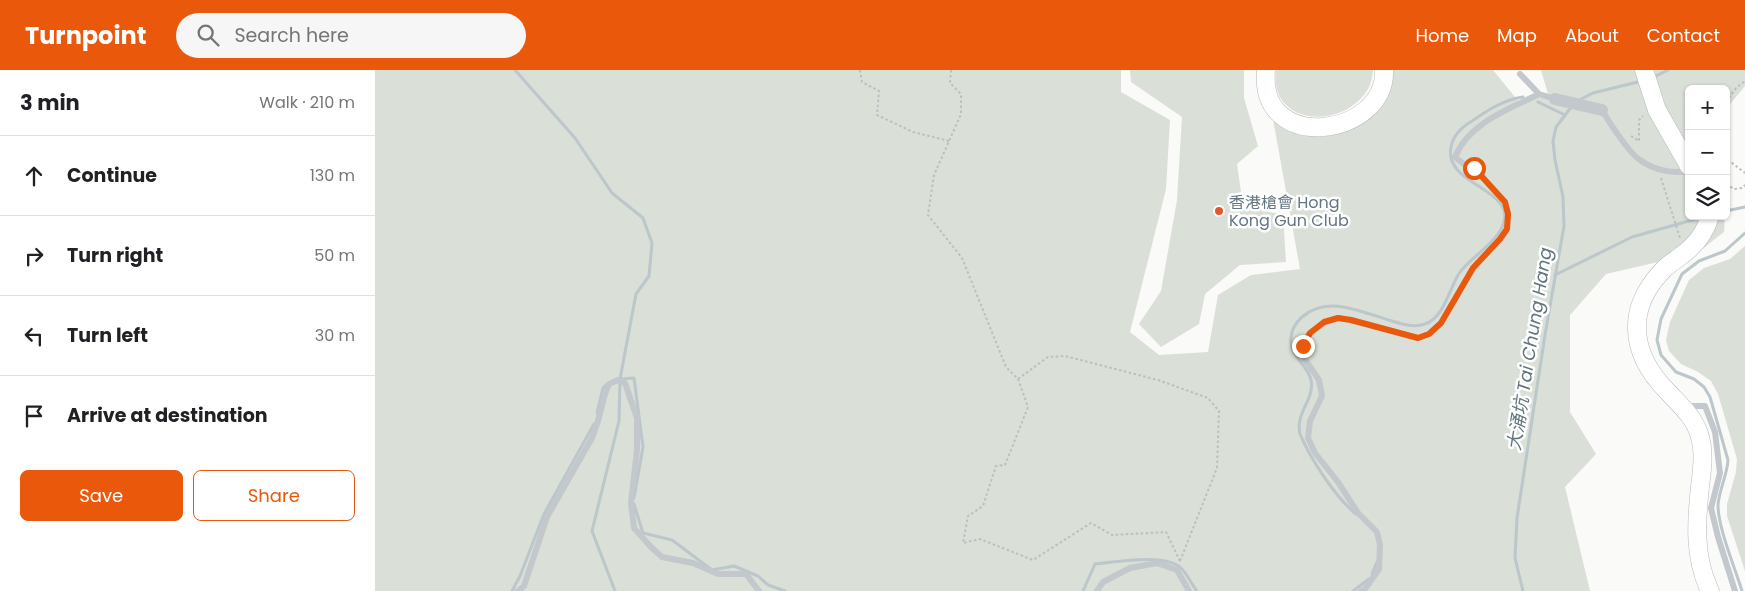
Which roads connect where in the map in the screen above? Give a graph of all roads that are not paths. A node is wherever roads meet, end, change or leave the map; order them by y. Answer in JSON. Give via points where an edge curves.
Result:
{"nodes":[{"id":1,"x":1266,"y":70,"type":"edge"},
{"id":2,"x":1384,"y":70,"type":"edge"},
{"id":3,"x":1644,"y":70,"type":"edge"},
{"id":4,"x":1520,"y":74,"type":"dead end"},
{"id":5,"x":1539,"y":94,"type":"junction"},
{"id":6,"x":1555,"y":99,"type":"joint"},
{"id":7,"x":1602,"y":110,"type":"joint"},
{"id":8,"x":1685,"y":159,"type":"edge"},
{"id":9,"x":1685,"y":172,"type":"edge"},
{"id":10,"x":1709,"y":220,"type":"edge"},
{"id":11,"x":1685,"y":411,"type":"junction"},
{"id":12,"x":518,"y":591,"type":"edge"},
{"id":13,"x":759,"y":591,"type":"edge"},
{"id":14,"x":1097,"y":591,"type":"edge"},
{"id":15,"x":1189,"y":591,"type":"edge"},
{"id":16,"x":1361,"y":591,"type":"edge"},
{"id":17,"x":1710,"y":591,"type":"edge"},
{"id":18,"x":1735,"y":591,"type":"edge"}],
"edges":[{"from":1,"to":2,"type":"main road","via":[[1267,88],[1279,113],[1300,126],[1316,128],[1340,124],[1366,108],[1381,88]]},
{"from":3,"to":8,"type":"main road","via":[[1656,108]]},
{"from":4,"to":5,"type":"lane"},
{"from":5,"to":6,"type":"lane"},
{"from":5,"to":16,"type":"lane","via":[[1506,109],[1459,146],[1455,156],[1474,168],[1505,202],[1507,229],[1473,268],[1441,323],[1429,334],[1418,338],[1338,318],[1324,322],[1310,333],[1303,346],[1304,358],[1319,380],[1321,396],[1310,421],[1308,438],[1358,513],[1377,532],[1381,545],[1379,569]]},
{"from":6,"to":7,"type":"street"},
{"from":7,"to":9,"type":"lane","via":[[1639,160],[1676,173]]},
{"from":10,"to":11,"type":"main road","via":[[1707,228],[1650,286],[1638,315],[1640,352],[1652,374]]},
{"from":11,"to":17,"type":"main road","via":[[1694,422],[1701,440],[1697,540],[1700,564]]},
{"from":11,"to":18,"type":"lane","via":[[1693,406],[1705,406],[1715,432],[1720,473],[1711,508]]},
{"from":12,"to":13,"type":"lane","via":[[524,586],[547,517],[592,438],[609,384],[617,380],[625,383],[637,418],[631,504],[634,528],[662,556],[718,574],[746,574]]},
{"from":14,"to":15,"type":"lane","via":[[1103,582],[1130,568],[1157,563],[1177,570]]}]}
